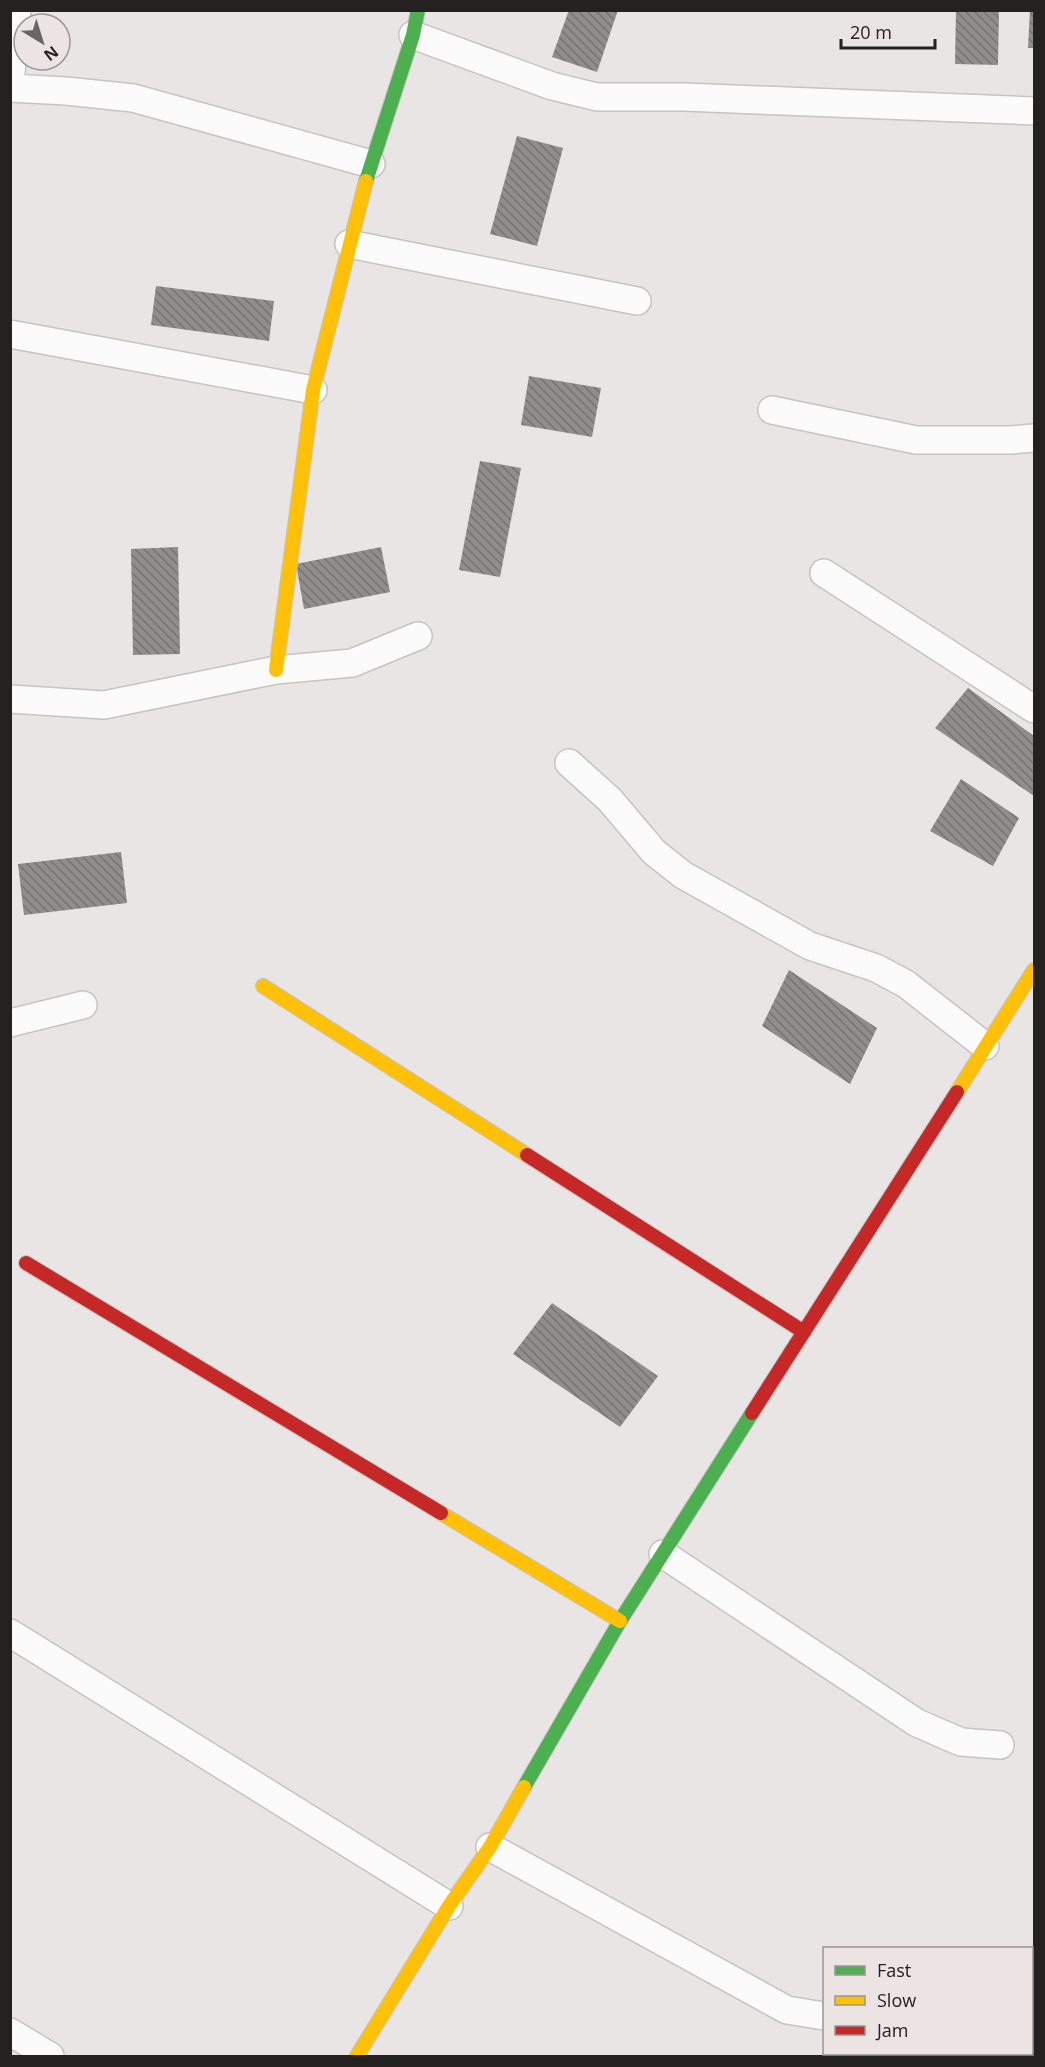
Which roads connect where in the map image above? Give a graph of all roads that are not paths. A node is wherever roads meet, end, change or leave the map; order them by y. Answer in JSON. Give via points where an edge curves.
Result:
{"nodes":[{"id":1,"x":17,"y":10,"type":"edge"},
{"id":2,"x":416,"y":23,"type":"edge"},
{"id":3,"x":10,"y":83,"type":"edge"},
{"id":4,"x":10,"y":88,"type":"edge"},
{"id":5,"x":1035,"y":111,"type":"edge"},
{"id":6,"x":370,"y":164,"type":"junction"},
{"id":7,"x":349,"y":244,"type":"junction"},
{"id":8,"x":637,"y":300,"type":"dead end"},
{"id":9,"x":10,"y":334,"type":"edge"},
{"id":10,"x":313,"y":390,"type":"junction"},
{"id":11,"x":772,"y":410,"type":"dead end"},
{"id":12,"x":1035,"y":438,"type":"edge"},
{"id":13,"x":824,"y":573,"type":"dead end"},
{"id":14,"x":418,"y":636,"type":"dead end"},
{"id":15,"x":276,"y":670,"type":"junction"},
{"id":16,"x":10,"y":699,"type":"edge"},
{"id":17,"x":1035,"y":709,"type":"edge"},
{"id":18,"x":568,"y":763,"type":"dead end"},
{"id":19,"x":1035,"y":970,"type":"edge"},
{"id":20,"x":264,"y":986,"type":"dead end"},
{"id":21,"x":83,"y":1005,"type":"dead end"},
{"id":22,"x":10,"y":1023,"type":"edge"},
{"id":23,"x":986,"y":1046,"type":"junction"},
{"id":24,"x":26,"y":1263,"type":"dead end"},
{"id":25,"x":804,"y":1332,"type":"junction"},
{"id":26,"x":663,"y":1554,"type":"junction"},
{"id":27,"x":620,"y":1621,"type":"junction"},
{"id":28,"x":10,"y":1634,"type":"edge"},
{"id":29,"x":1000,"y":1745,"type":"dead end"},
{"id":30,"x":490,"y":1847,"type":"junction"},
{"id":31,"x":450,"y":1906,"type":"junction"},
{"id":32,"x":823,"y":2016,"type":"edge"},
{"id":33,"x":10,"y":2032,"type":"edge"},
{"id":34,"x":50,"y":2056,"type":"edge"},
{"id":35,"x":357,"y":2056,"type":"edge"}],
"edges":[{"from":1,"to":3,"type":"street"},
{"from":2,"to":5,"type":"street","via":[[552,86],[597,97]]},
{"from":2,"to":6,"type":"street"},
{"from":4,"to":6,"type":"street","via":[[133,98]]},
{"from":6,"to":7,"type":"street"},
{"from":7,"to":8,"type":"street"},
{"from":7,"to":10,"type":"street"},
{"from":9,"to":10,"type":"street"},
{"from":10,"to":15,"type":"street"},
{"from":11,"to":12,"type":"street","via":[[916,440]]},
{"from":13,"to":17,"type":"street"},
{"from":14,"to":15,"type":"street","via":[[352,663]]},
{"from":15,"to":16,"type":"street","via":[[104,705]]},
{"from":18,"to":23,"type":"street","via":[[610,800],[654,852],[683,875],[810,946],[876,968],[906,984]]},
{"from":19,"to":23,"type":"street"},
{"from":20,"to":25,"type":"street"},
{"from":21,"to":22,"type":"street"},
{"from":23,"to":25,"type":"street"},
{"from":24,"to":27,"type":"street"},
{"from":25,"to":26,"type":"street"},
{"from":26,"to":27,"type":"street"},
{"from":26,"to":29,"type":"street","via":[[917,1723],[961,1742]]},
{"from":27,"to":30,"type":"street"},
{"from":28,"to":31,"type":"street"},
{"from":30,"to":31,"type":"street"},
{"from":30,"to":32,"type":"street","via":[[787,2010]]},
{"from":31,"to":35,"type":"street"},
{"from":33,"to":34,"type":"street"}]}
